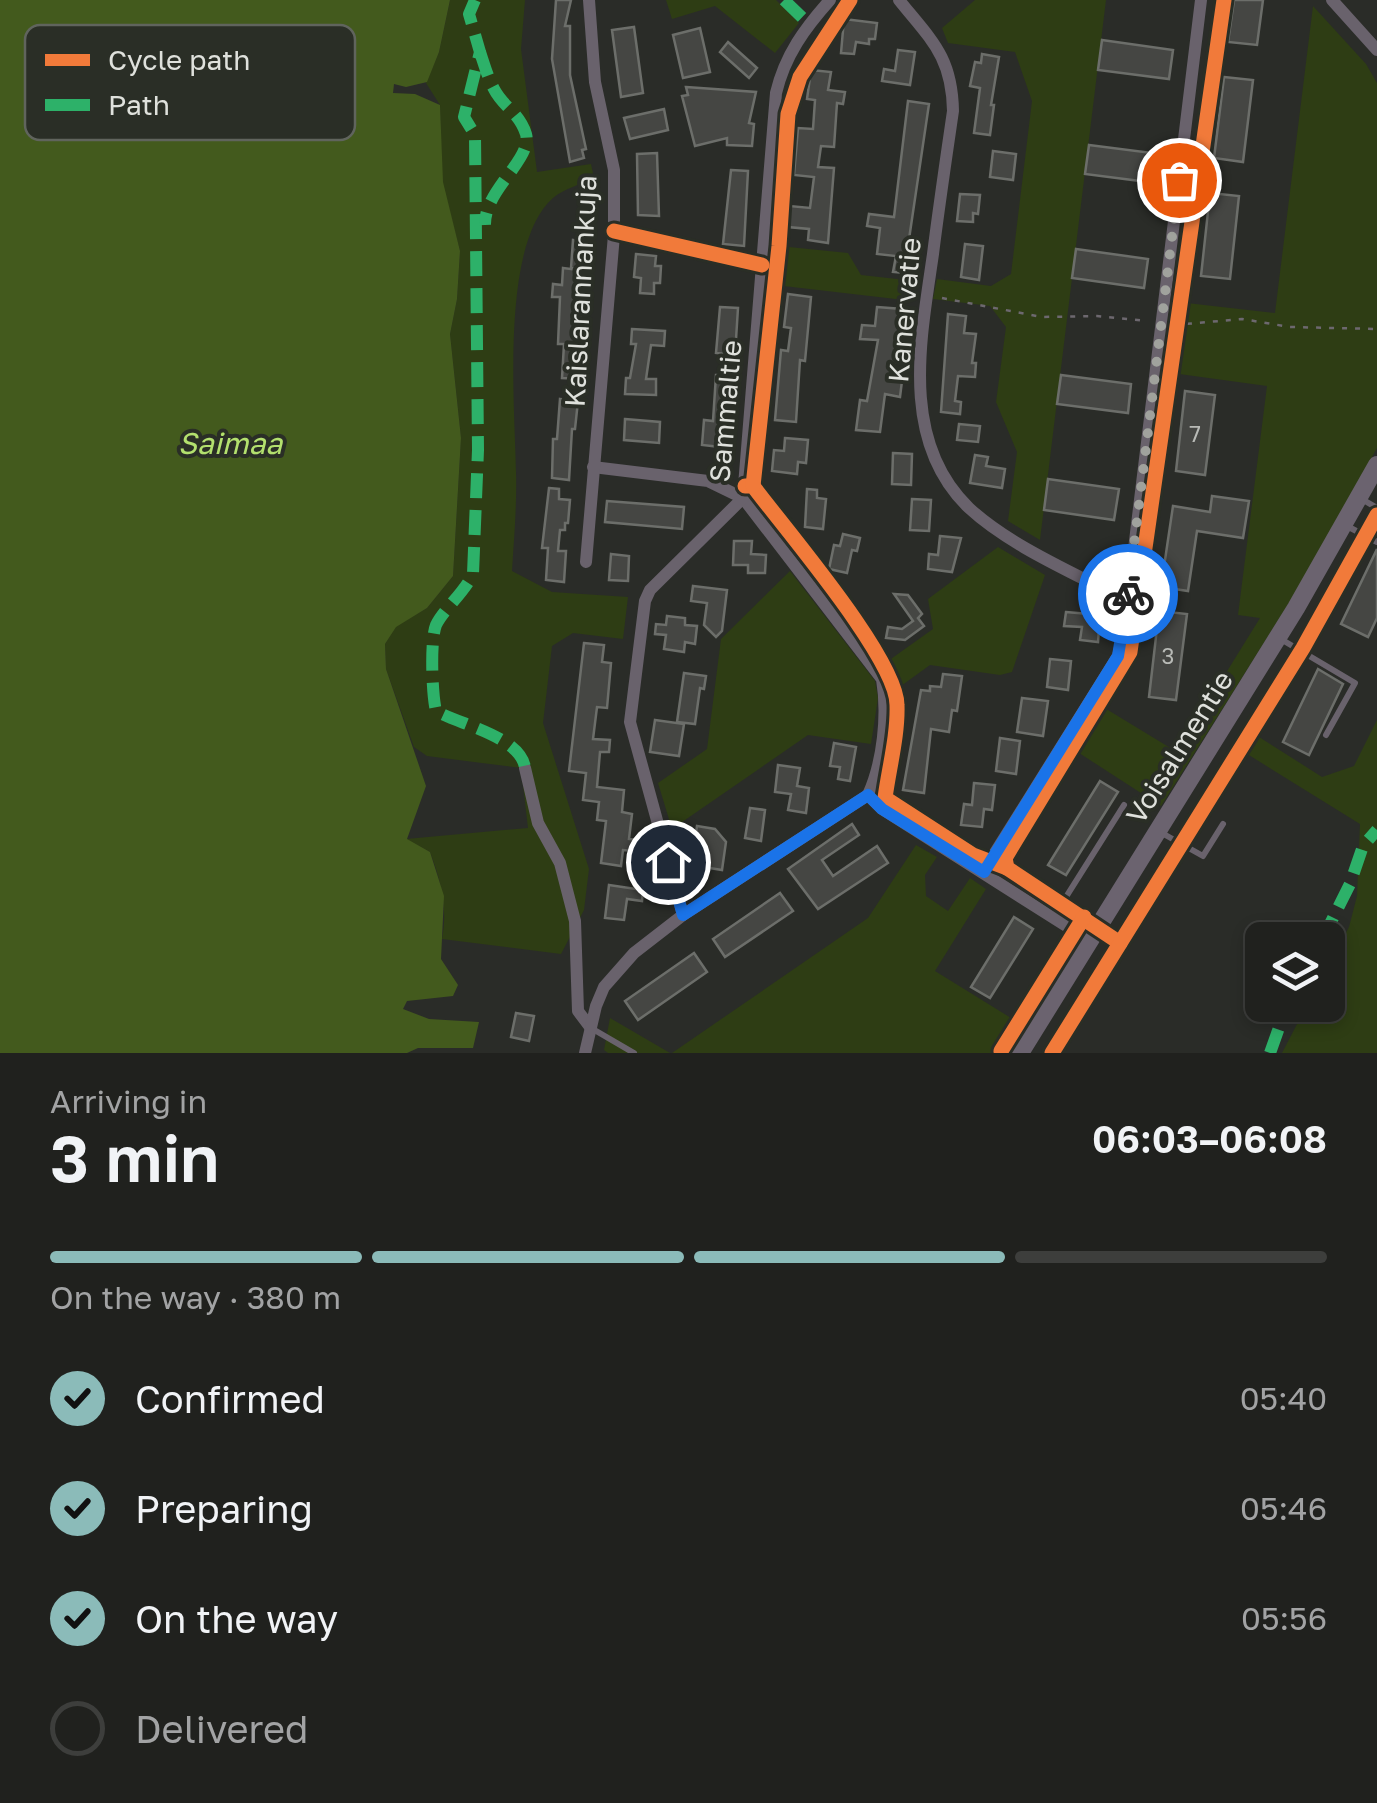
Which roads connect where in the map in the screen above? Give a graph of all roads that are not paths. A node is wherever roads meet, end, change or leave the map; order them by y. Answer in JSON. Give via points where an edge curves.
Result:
{"nodes":[{"id":1,"x":590,"y":0,"type":"edge"},
{"id":2,"x":830,"y":0,"type":"edge"},
{"id":3,"x":899,"y":0,"type":"edge"},
{"id":4,"x":1201,"y":0,"type":"edge"},
{"id":5,"x":1332,"y":0,"type":"edge"},
{"id":6,"x":1377,"y":50,"type":"edge"},
{"id":7,"x":1377,"y":465,"type":"edge"},
{"id":8,"x":593,"y":467,"type":"junction"},
{"id":9,"x":743,"y":498,"type":"junction"},
{"id":10,"x":1359,"y":498,"type":"junction"},
{"id":11,"x":1377,"y":508,"type":"edge"},
{"id":12,"x":1344,"y":525,"type":"junction"},
{"id":13,"x":1377,"y":542,"type":"edge"},
{"id":14,"x":586,"y":562,"type":"dead end"},
{"id":15,"x":1127,"y":600,"type":"junction"},
{"id":16,"x":1278,"y":637,"type":"junction"},
{"id":17,"x":1326,"y":734,"type":"dead end"},
{"id":18,"x":526,"y":768,"type":"dead end"},
{"id":19,"x":868,"y":795,"type":"junction"},
{"id":20,"x":1124,"y":805,"type":"dead end"},
{"id":21,"x":1224,"y":824,"type":"dead end"},
{"id":22,"x":1159,"y":831,"type":"junction"},
{"id":23,"x":984,"y":872,"type":"junction"},
{"id":24,"x":683,"y":915,"type":"junction"},
{"id":25,"x":1054,"y":917,"type":"junction"},
{"id":26,"x":1090,"y":941,"type":"junction"},
{"id":27,"x":590,"y":1027,"type":"junction"},
{"id":28,"x":585,"y":1053,"type":"edge"},
{"id":29,"x":634,"y":1053,"type":"edge"},
{"id":30,"x":1021,"y":1053,"type":"edge"}],
"edges":[{"from":1,"to":8,"type":"street","name":"Kaislarannankuja","via":[[594,82],[614,170]]},
{"from":2,"to":9,"type":"street","name":"Sammaltie","via":[[796,43],[776,93]]},
{"from":3,"to":15,"type":"street","name":"Kanervatie","via":[[939,51],[952,80],[919,353],[922,417],[948,482],[969,508]]},
{"from":4,"to":15,"type":"street","via":[[1170,329]]},
{"from":5,"to":6,"type":"street"},
{"from":7,"to":10,"type":"street","name":"Voisalmentie"},
{"from":8,"to":9,"type":"street","via":[[708,480]]},
{"from":8,"to":14,"type":"street","name":"Kaislarannankuja"},
{"from":9,"to":19,"type":"street","via":[[882,679],[886,702]]},
{"from":9,"to":24,"type":"street","name":"Sammaltie","via":[[645,601],[630,722]]},
{"from":10,"to":11,"type":"lane"},
{"from":10,"to":12,"type":"street","name":"Voisalmentie"},
{"from":12,"to":13,"type":"lane"},
{"from":12,"to":16,"type":"street","name":"Voisalmentie"},
{"from":15,"to":23,"type":"street","via":[[1118,656]]},
{"from":16,"to":17,"type":"lane","via":[[1355,683]]},
{"from":16,"to":22,"type":"street","name":"Voisalmentie"},
{"from":18,"to":27,"type":"street","via":[[538,823],[560,863],[575,920],[578,1011]]},
{"from":19,"to":23,"type":"street"},
{"from":19,"to":24,"type":"street"},
{"from":20,"to":25,"type":"lane"},
{"from":21,"to":22,"type":"lane","via":[[1202,856]]},
{"from":22,"to":26,"type":"street","name":"Voisalmentie"},
{"from":23,"to":25,"type":"street"},
{"from":24,"to":27,"type":"street","via":[[617,969]]},
{"from":25,"to":26,"type":"street"},
{"from":26,"to":30,"type":"street","name":"Voisalmentie"},
{"from":27,"to":28,"type":"street"},
{"from":27,"to":29,"type":"lane"}]}
